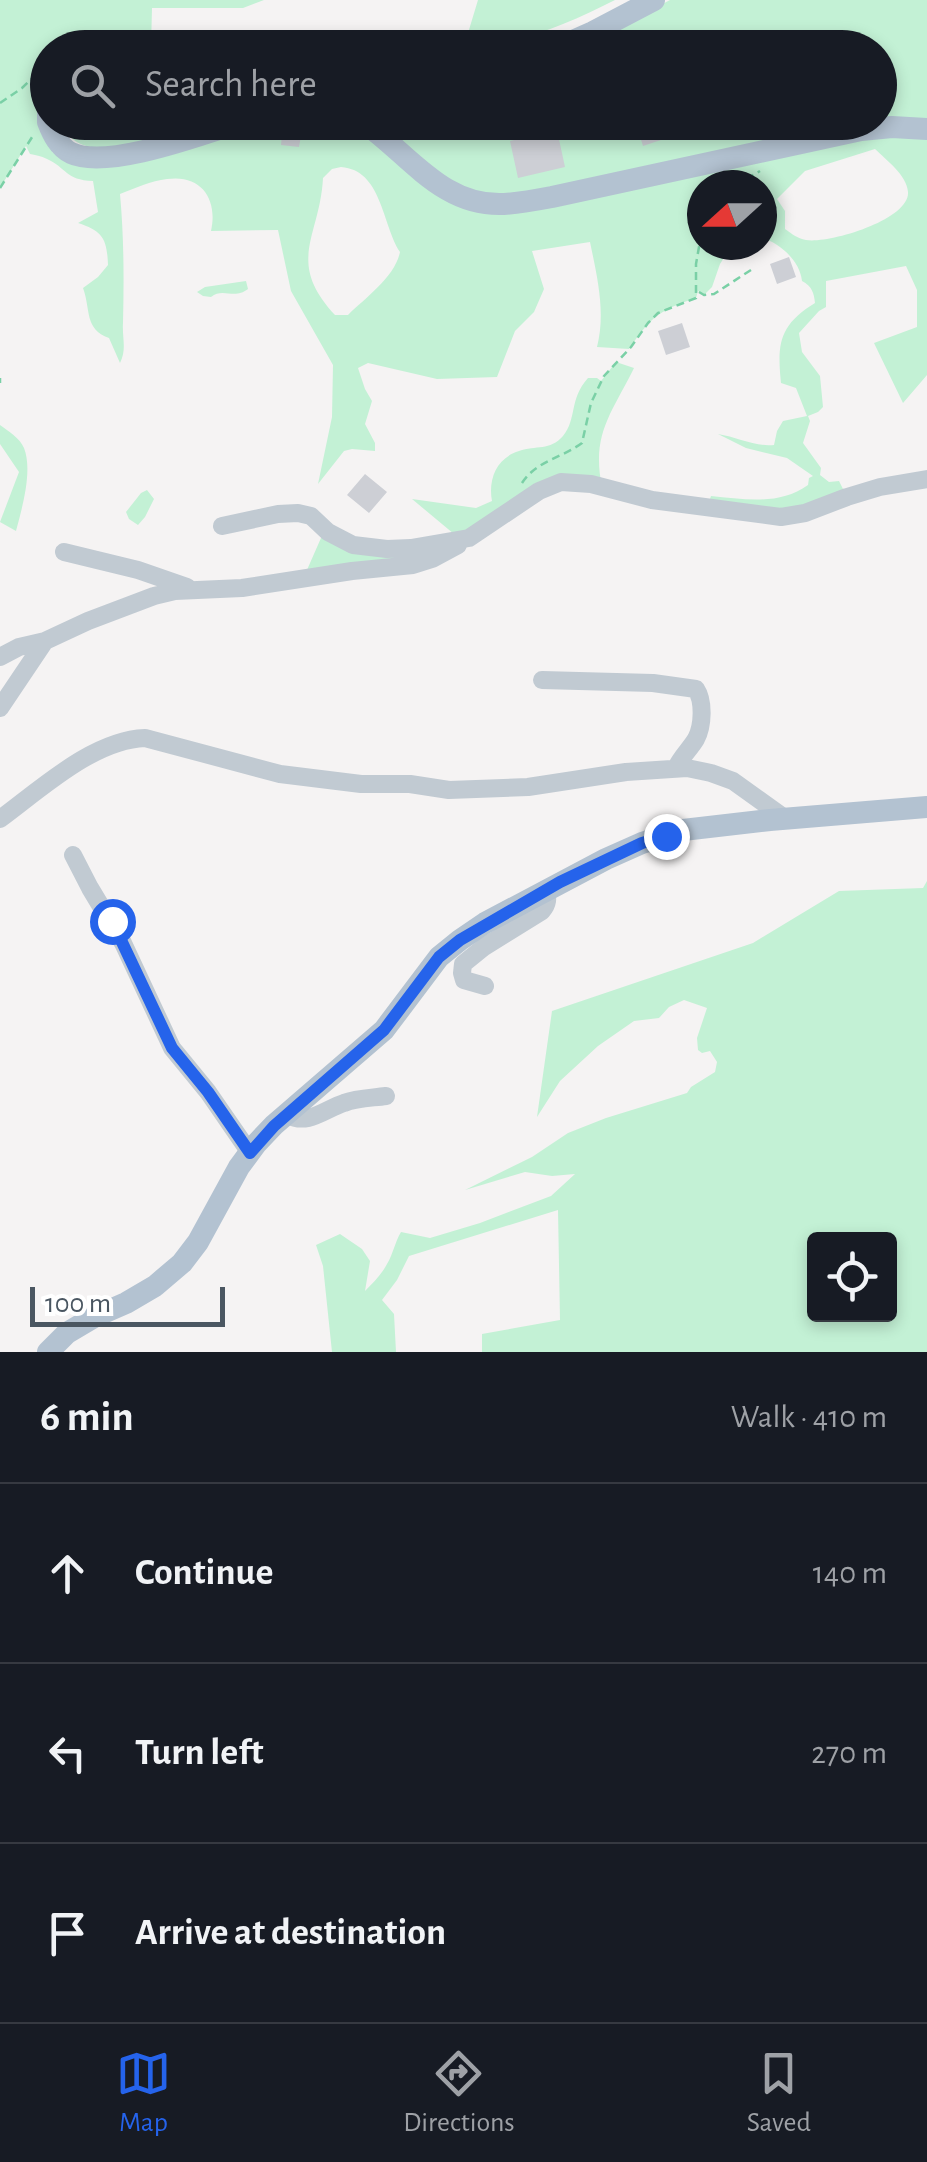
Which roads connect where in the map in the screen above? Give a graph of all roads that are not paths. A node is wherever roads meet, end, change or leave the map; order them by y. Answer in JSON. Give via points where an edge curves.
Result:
{"nodes":[{"id":1,"x":654,"y":0,"type":"edge"},
{"id":2,"x":597,"y":30,"type":"edge"},
{"id":3,"x":897,"y":127,"type":"edge"},
{"id":4,"x":927,"y":129,"type":"edge"},
{"id":5,"x":57,"y":140,"type":"edge"},
{"id":6,"x":178,"y":140,"type":"edge"},
{"id":7,"x":384,"y":140,"type":"edge"},
{"id":8,"x":815,"y":140,"type":"edge"},
{"id":9,"x":927,"y":480,"type":"edge"},
{"id":10,"x":222,"y":526,"type":"dead end"},
{"id":11,"x":470,"y":538,"type":"junction"},
{"id":12,"x":64,"y":552,"type":"dead end"},
{"id":13,"x":197,"y":591,"type":"junction"},
{"id":14,"x":45,"y":641,"type":"junction"},
{"id":15,"x":0,"y":657,"type":"edge"},
{"id":16,"x":542,"y":680,"type":"dead end"},
{"id":17,"x":1,"y":707,"type":"edge"},
{"id":18,"x":676,"y":768,"type":"junction"},
{"id":19,"x":927,"y":807,"type":"edge"},
{"id":20,"x":0,"y":819,"type":"edge"},
{"id":21,"x":786,"y":819,"type":"junction"},
{"id":22,"x":73,"y":855,"type":"dead end"},
{"id":23,"x":546,"y":890,"type":"junction"},
{"id":24,"x":485,"y":986,"type":"dead end"},
{"id":25,"x":386,"y":1096,"type":"dead end"},
{"id":26,"x":288,"y":1115,"type":"junction"},
{"id":27,"x":250,"y":1153,"type":"junction"},
{"id":28,"x":48,"y":1352,"type":"edge"}],
"edges":[{"from":1,"to":2,"type":"main road"},
{"from":3,"to":4,"type":"main road"},
{"from":5,"to":6,"type":"main road","via":[[90,158]]},
{"from":7,"to":8,"type":"main road","via":[[444,190],[504,204]]},
{"from":9,"to":11,"type":"street","via":[[781,517],[561,482]]},
{"from":10,"to":11,"type":"street","via":[[298,513],[362,546],[411,548]]},
{"from":11,"to":13,"type":"street","via":[[413,565]]},
{"from":12,"to":13,"type":"street"},
{"from":13,"to":14,"type":"street","via":[[154,596]]},
{"from":14,"to":15,"type":"street"},
{"from":14,"to":17,"type":"street"},
{"from":16,"to":18,"type":"street","via":[[696,689],[702,703],[697,736]]},
{"from":18,"to":20,"type":"street","via":[[449,790],[280,774],[134,738],[78,762]]},
{"from":18,"to":21,"type":"street","via":[[728,780]]},
{"from":19,"to":21,"type":"main road"},
{"from":21,"to":23,"type":"main road","via":[[683,830]]},
{"from":22,"to":27,"type":"street","via":[[124,942],[172,1048]]},
{"from":23,"to":24,"type":"street","via":[[542,910],[464,964],[464,980]]},
{"from":23,"to":26,"type":"main road","via":[[439,957],[384,1030]]},
{"from":25,"to":26,"type":"street","via":[[346,1102],[305,1119]]},
{"from":26,"to":27,"type":"main road"},
{"from":27,"to":28,"type":"main road","via":[[182,1263]]}]}
